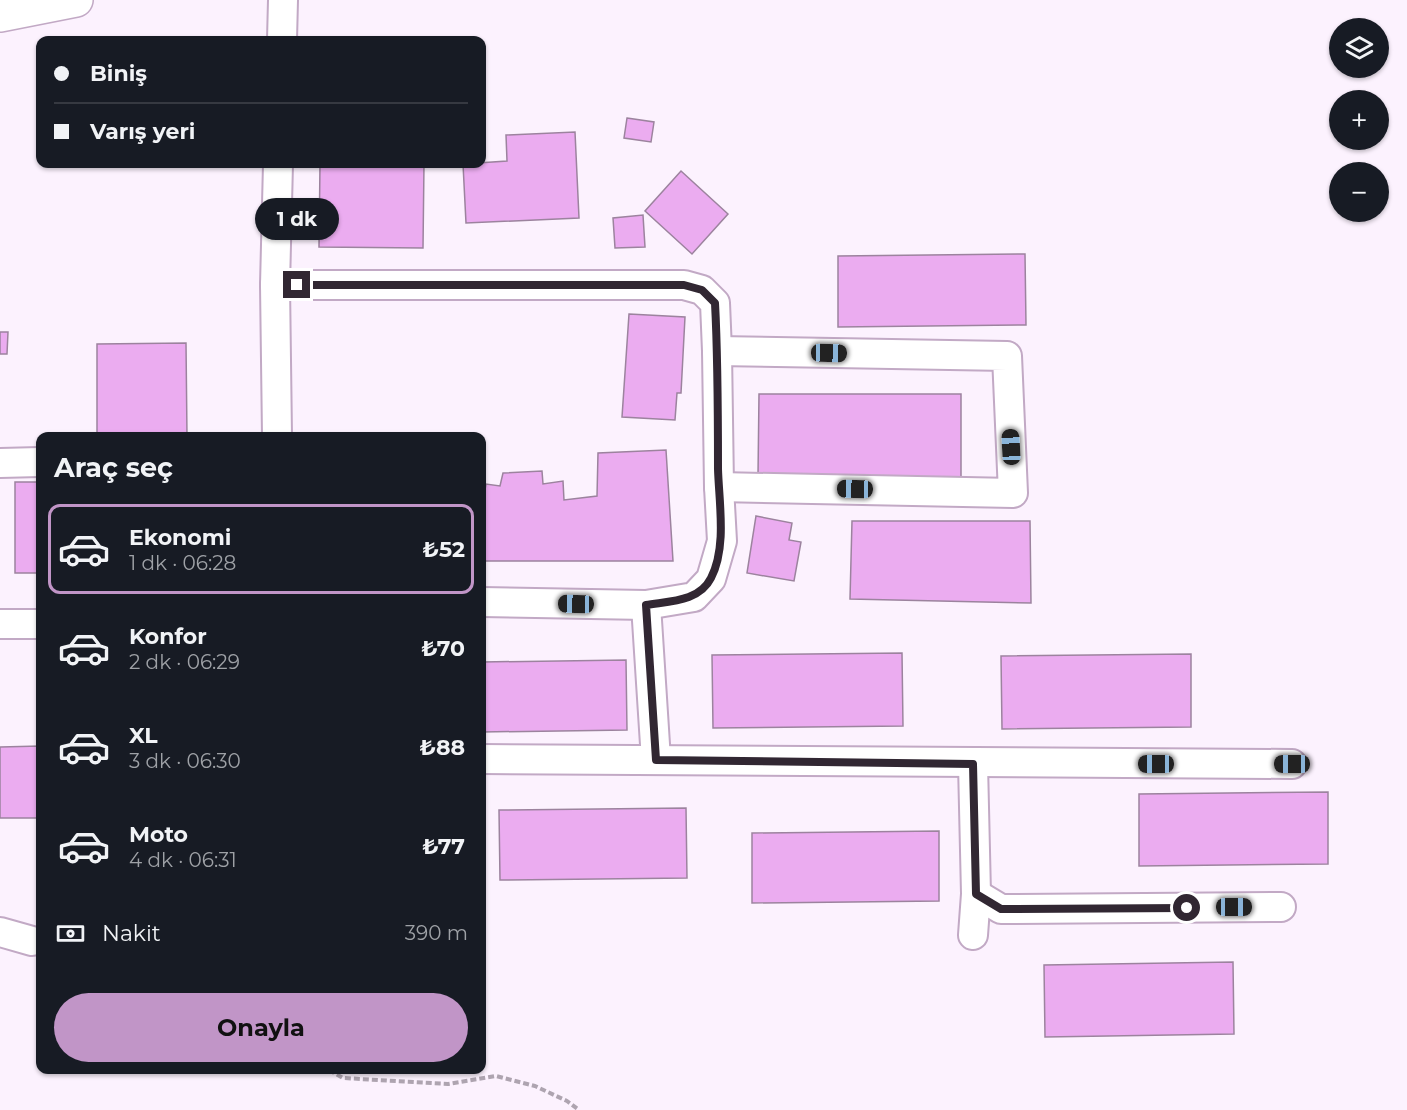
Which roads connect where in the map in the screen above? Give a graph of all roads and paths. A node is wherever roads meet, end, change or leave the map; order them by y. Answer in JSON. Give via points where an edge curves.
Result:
{"nodes":[{"id":1,"x":76,"y":0,"type":"edge"},
{"id":2,"x":283,"y":0,"type":"edge"},
{"id":3,"x":0,"y":15,"type":"edge"},
{"id":4,"x":282,"y":36,"type":"edge"},
{"id":5,"x":278,"y":168,"type":"edge"},
{"id":6,"x":274,"y":285,"type":"junction"},
{"id":7,"x":717,"y":351,"type":"junction"},
{"id":8,"x":277,"y":432,"type":"edge"},
{"id":9,"x":0,"y":462,"type":"edge"},
{"id":10,"x":36,"y":462,"type":"edge"},
{"id":11,"x":719,"y":487,"type":"junction"},
{"id":12,"x":486,"y":602,"type":"edge"},
{"id":13,"x":646,"y":605,"type":"junction"},
{"id":14,"x":0,"y":624,"type":"edge"},
{"id":15,"x":36,"y":624,"type":"edge"},
{"id":16,"x":486,"y":759,"type":"edge"},
{"id":17,"x":656,"y":760,"type":"junction"},
{"id":18,"x":973,"y":764,"type":"junction"},
{"id":19,"x":1292,"y":764,"type":"dead end"},
{"id":20,"x":976,"y":894,"type":"junction"},
{"id":21,"x":1281,"y":907,"type":"dead end"},
{"id":22,"x":0,"y":932,"type":"edge"},
{"id":23,"x":974,"y":935,"type":"dead end"},
{"id":24,"x":32,"y":941,"type":"dead end"},
{"id":25,"x":336,"y":1074,"type":"edge"},
{"id":26,"x":579,"y":1110,"type":"edge"}],
"edges":[{"from":1,"to":3,"type":"street"},
{"from":2,"to":4,"type":"street"},
{"from":5,"to":6,"type":"street"},
{"from":6,"to":7,"type":"street","via":[[684,285],[702,290],[715,303]]},
{"from":6,"to":8,"type":"street"},
{"from":7,"to":11,"type":"street"},
{"from":7,"to":11,"type":"street","via":[[1007,356],[1013,493]]},
{"from":9,"to":10,"type":"street"},
{"from":11,"to":13,"type":"street","via":[[722,542],[711,579],[694,597]]},
{"from":12,"to":13,"type":"street"},
{"from":13,"to":17,"type":"street"},
{"from":14,"to":15,"type":"street"},
{"from":16,"to":17,"type":"street"},
{"from":17,"to":18,"type":"street"},
{"from":18,"to":19,"type":"street"},
{"from":18,"to":20,"type":"street"},
{"from":20,"to":21,"type":"street","via":[[1001,909]]},
{"from":20,"to":23,"type":"street"},
{"from":22,"to":24,"type":"street"},
{"from":25,"to":26,"type":"path","via":[[343,1078],[448,1084],[496,1076],[535,1086]]}]}
